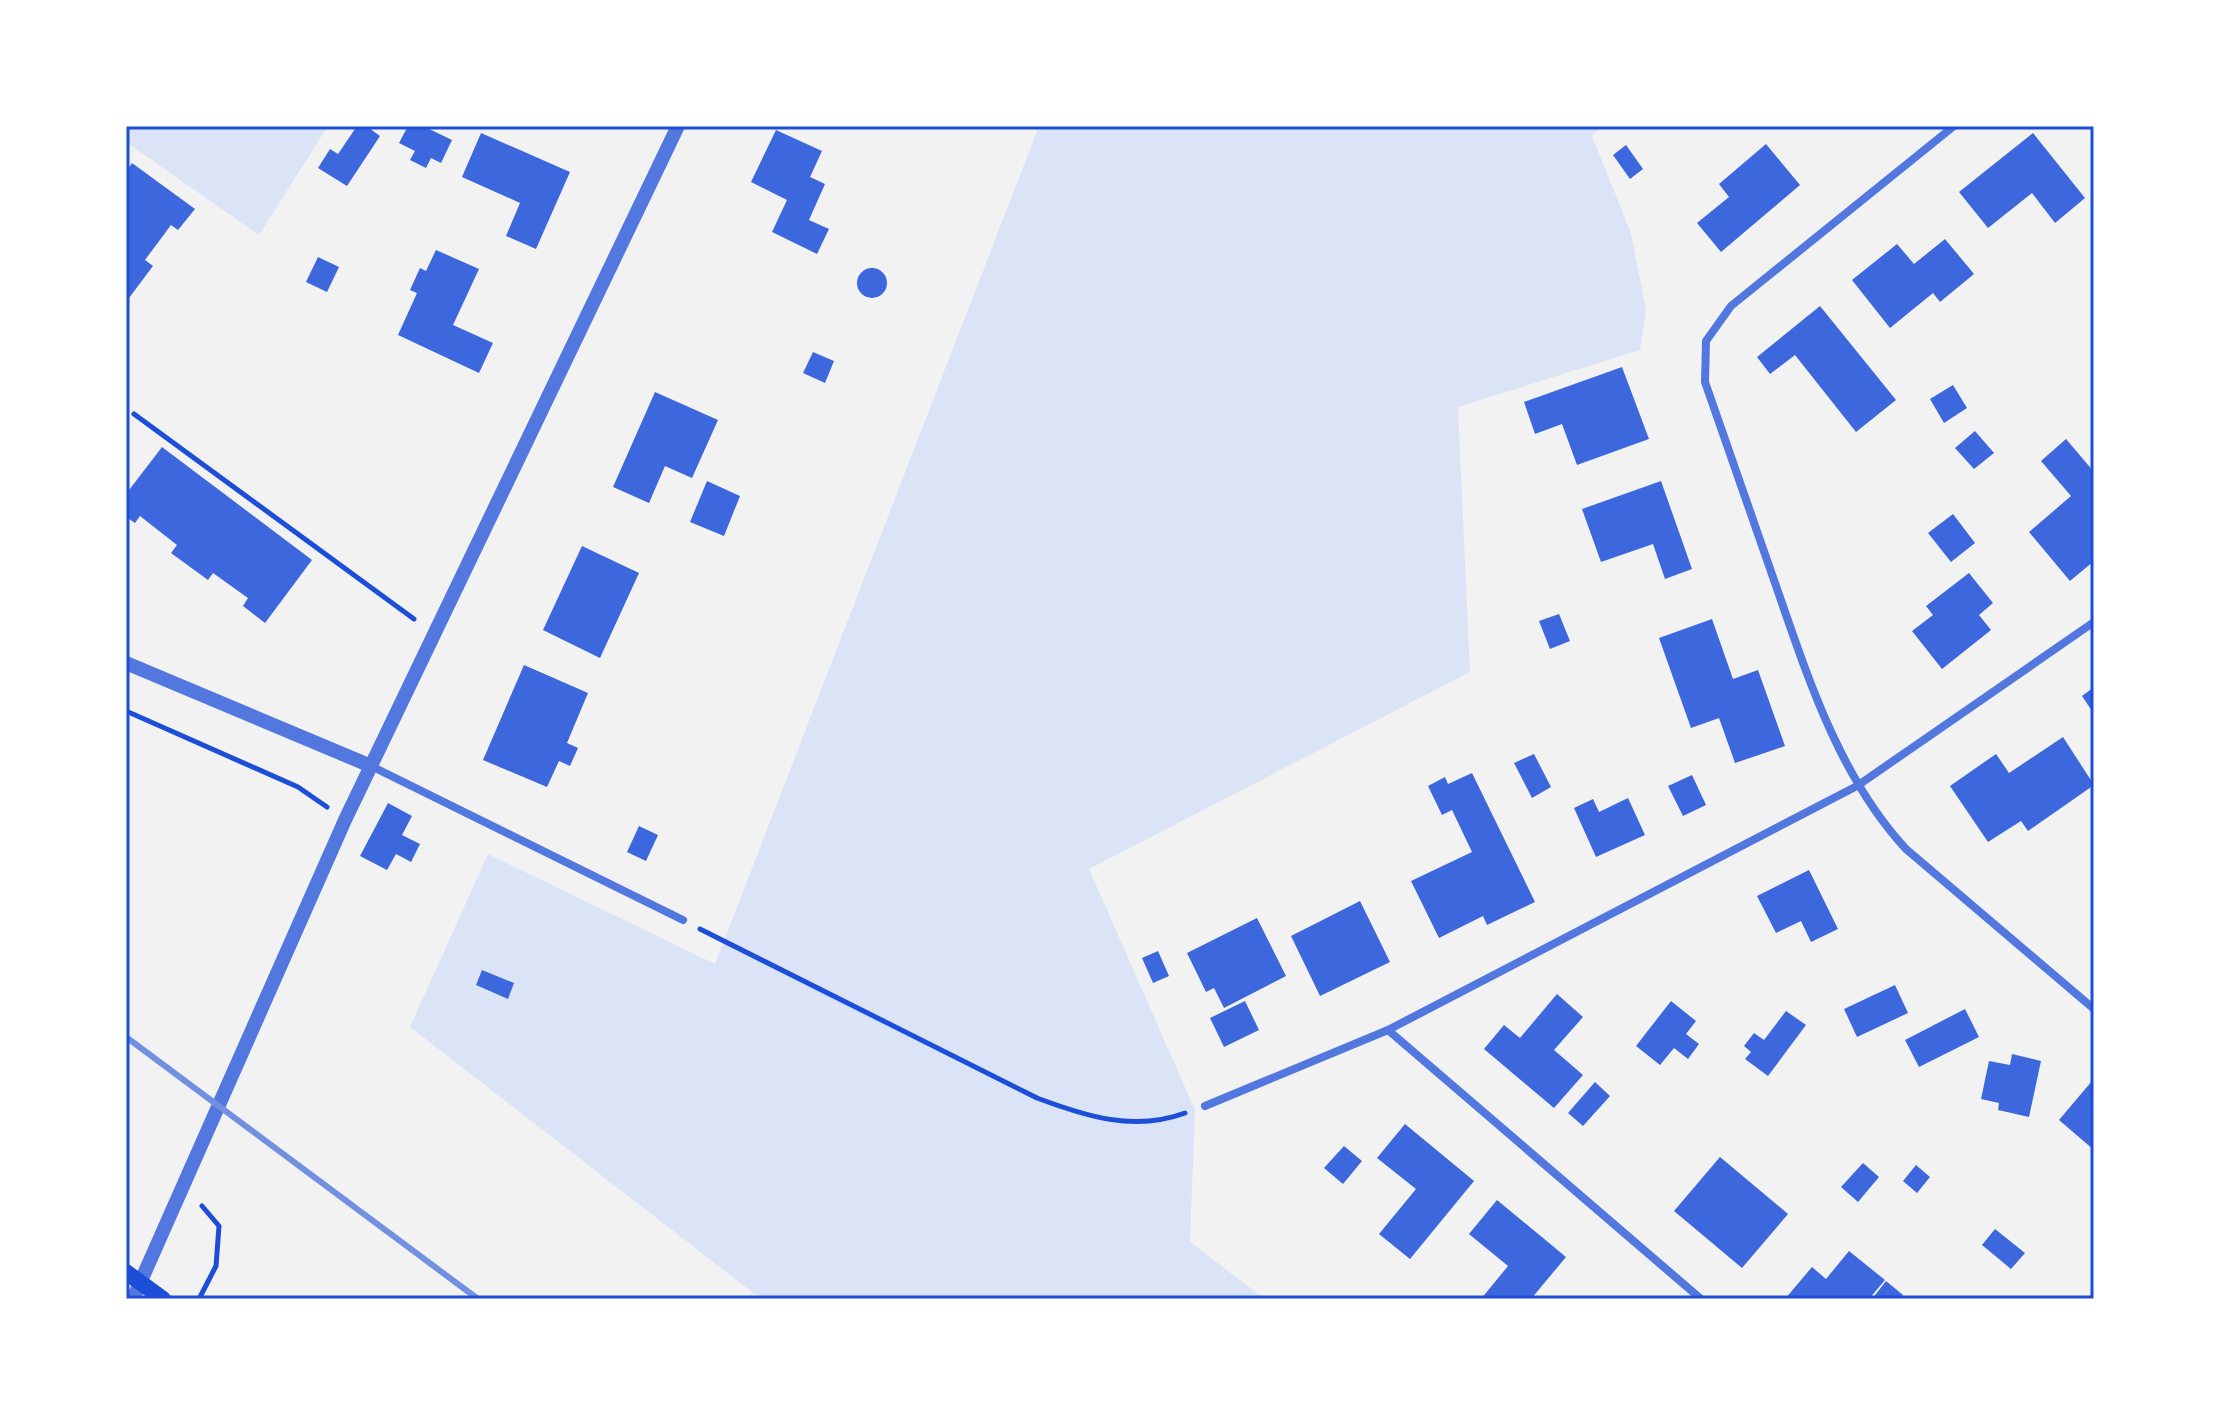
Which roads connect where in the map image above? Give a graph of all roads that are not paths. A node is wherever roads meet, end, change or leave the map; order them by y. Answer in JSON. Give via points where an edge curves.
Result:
{"nodes":[{"id":1,"x":678,"y":126,"type":"edge"},
{"id":2,"x":1954,"y":126,"type":"edge"},
{"id":3,"x":2094,"y":622,"type":"edge"},
{"id":4,"x":126,"y":663,"type":"edge"},
{"id":5,"x":371,"y":766,"type":"junction"},
{"id":6,"x":1857,"y":786,"type":"junction"},
{"id":7,"x":683,"y":920,"type":"road end"},
{"id":8,"x":2094,"y":1009,"type":"edge"},
{"id":9,"x":1388,"y":1030,"type":"junction"},
{"id":10,"x":1205,"y":1106,"type":"road end"},
{"id":11,"x":126,"y":1272,"type":"edge"},
{"id":12,"x":140,"y":1283,"type":"junction"},
{"id":13,"x":133,"y":1299,"type":"edge"},
{"id":14,"x":163,"y":1299,"type":"edge"},
{"id":15,"x":1701,"y":1299,"type":"edge"}],
"edges":[{"from":1,"to":5,"type":"street"},
{"from":2,"to":6,"type":"street","via":[[1731,306],[1709,334],[1705,349],[1705,382],[1799,650]]},
{"from":3,"to":6,"type":"street"},
{"from":4,"to":5,"type":"street"},
{"from":5,"to":7,"type":"street"},
{"from":5,"to":12,"type":"street"},
{"from":6,"to":8,"type":"street","via":[[1906,849]]},
{"from":6,"to":9,"type":"street"},
{"from":9,"to":10,"type":"street"},
{"from":9,"to":15,"type":"street"},
{"from":11,"to":12,"type":"main road"},
{"from":12,"to":13,"type":"street"},
{"from":12,"to":14,"type":"main road"}]}
